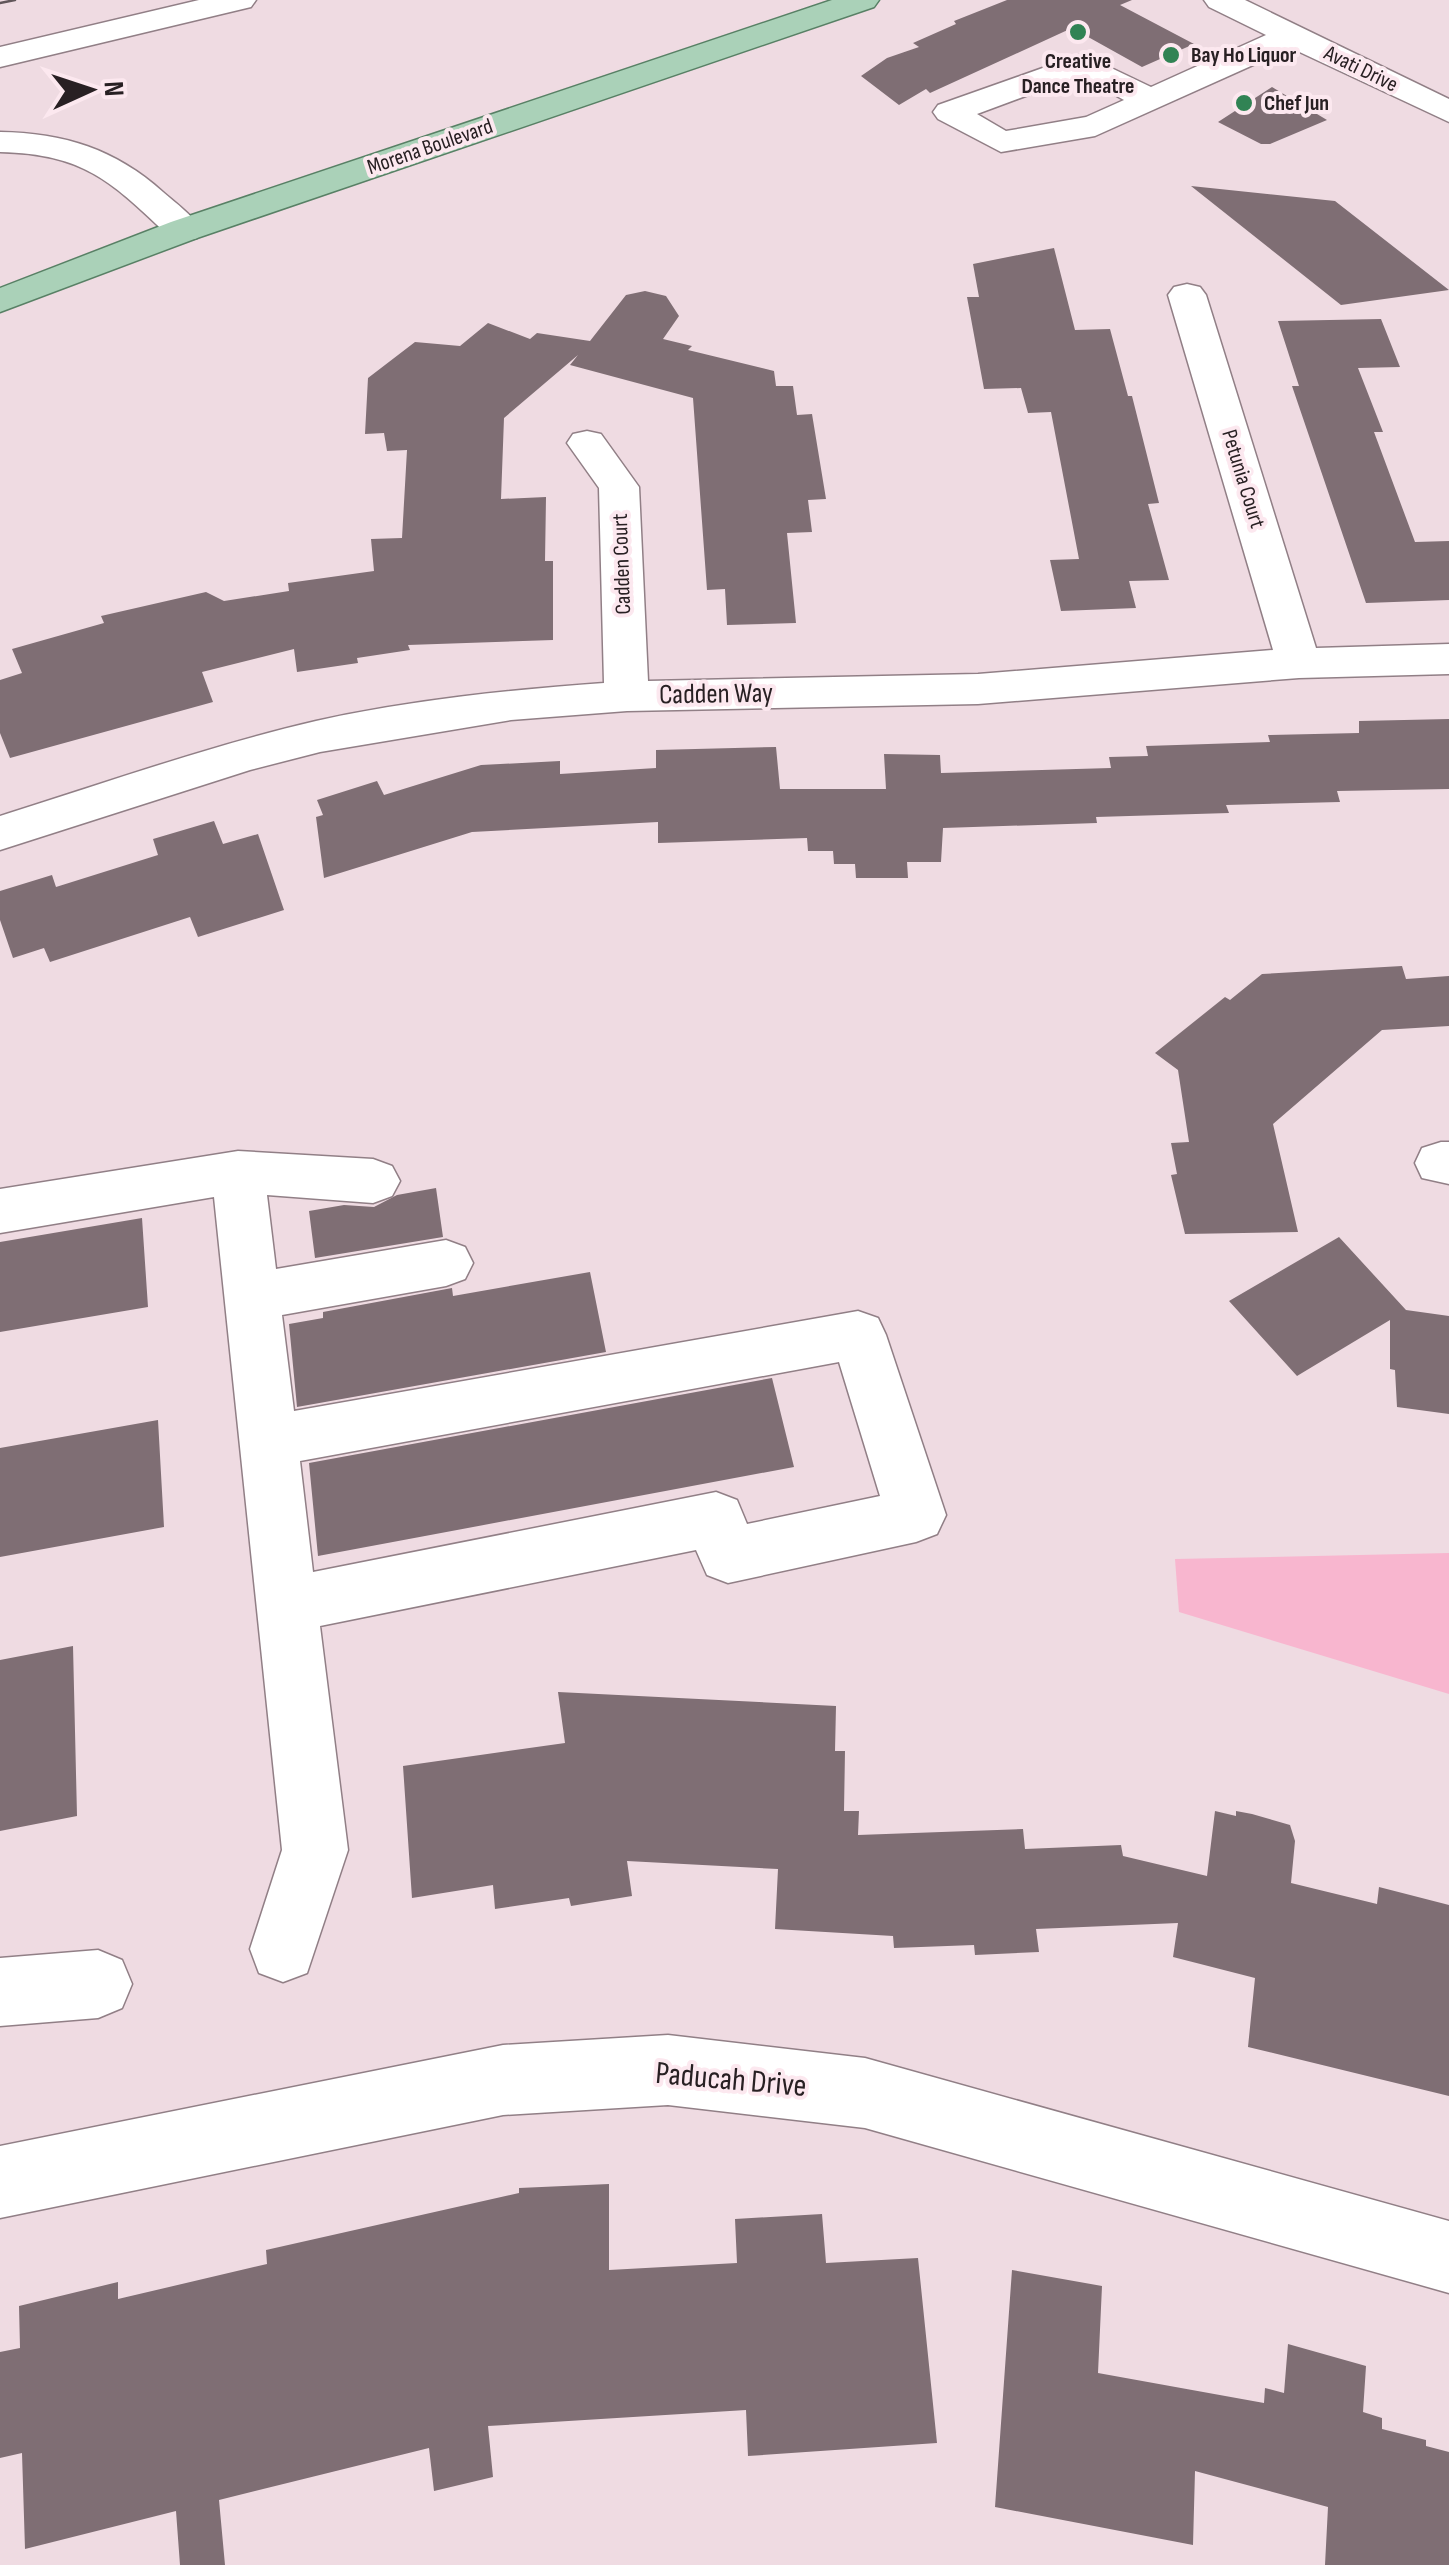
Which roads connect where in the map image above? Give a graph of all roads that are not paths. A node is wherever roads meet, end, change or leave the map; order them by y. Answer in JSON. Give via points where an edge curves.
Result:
{"nodes":[{"id":1,"x":240,"y":0,"type":"edge"},
{"id":2,"x":863,"y":0,"type":"edge"},
{"id":3,"x":1220,"y":0,"type":"edge"},
{"id":4,"x":1292,"y":35,"type":"junction"},
{"id":5,"x":0,"y":58,"type":"edge"},
{"id":6,"x":1150,"y":100,"type":"junction"},
{"id":7,"x":1449,"y":112,"type":"edge"},
{"id":8,"x":0,"y":142,"type":"edge"},
{"id":9,"x":184,"y":230,"type":"junction"},
{"id":10,"x":1187,"y":296,"type":"dead end"},
{"id":11,"x":0,"y":301,"type":"edge"},
{"id":12,"x":588,"y":443,"type":"dead end"},
{"id":13,"x":1449,"y":659,"type":"edge"},
{"id":14,"x":1299,"y":663,"type":"junction"},
{"id":15,"x":628,"y":696,"type":"junction"},
{"id":16,"x":0,"y":833,"type":"edge"},
{"id":17,"x":238,"y":1172,"type":"junction"},
{"id":18,"x":372,"y":1181,"type":"dead end"},
{"id":19,"x":0,"y":1211,"type":"edge"},
{"id":20,"x":446,"y":1263,"type":"dead end"},
{"id":21,"x":252,"y":1297,"type":"junction"},
{"id":22,"x":268,"y":1441,"type":"junction"},
{"id":23,"x":286,"y":1605,"type":"junction"},
{"id":24,"x":284,"y":1949,"type":"dead end"},
{"id":25,"x":98,"y":1984,"type":"dead end"},
{"id":26,"x":0,"y":1992,"type":"edge"},
{"id":27,"x":0,"y":2182,"type":"edge"},
{"id":28,"x":1449,"y":2257,"type":"edge"}],
"edges":[{"from":1,"to":5,"type":"street"},
{"from":2,"to":9,"type":"main road","name":"Morena Boulevard"},
{"from":3,"to":4,"type":"street","name":"Avati Drive"},
{"from":4,"to":6,"type":"street"},
{"from":4,"to":7,"type":"street","name":"Avati Drive"},
{"from":6,"to":6,"type":"street","via":[[1095,126],[1001,142],[950,112],[1082,64]]},
{"from":8,"to":9,"type":"street","via":[[72,148],[118,169]]},
{"from":9,"to":11,"type":"main road","name":"Morena Boulevard"},
{"from":10,"to":14,"type":"street","name":"Petunia Court"},
{"from":12,"to":15,"type":"street","name":"Cadden Court","via":[[619,487]]},
{"from":13,"to":14,"type":"street","name":"Cadden Way"},
{"from":14,"to":15,"type":"street","name":"Cadden Way","via":[[978,688]]},
{"from":15,"to":16,"type":"street","name":"Cadden Way","via":[[511,705],[320,736]]},
{"from":17,"to":18,"type":"street"},
{"from":17,"to":19,"type":"street"},
{"from":17,"to":21,"type":"street"},
{"from":20,"to":21,"type":"street"},
{"from":21,"to":22,"type":"street"},
{"from":22,"to":23,"type":"street"},
{"from":22,"to":23,"type":"street","via":[[858,1335],[916,1515],[728,1556],[716,1519]]},
{"from":23,"to":24,"type":"street","via":[[315,1850]]},
{"from":25,"to":26,"type":"street"},
{"from":27,"to":28,"type":"street","name":"Paducah Drive","via":[[503,2080],[668,2070],[865,2092]]}]}
